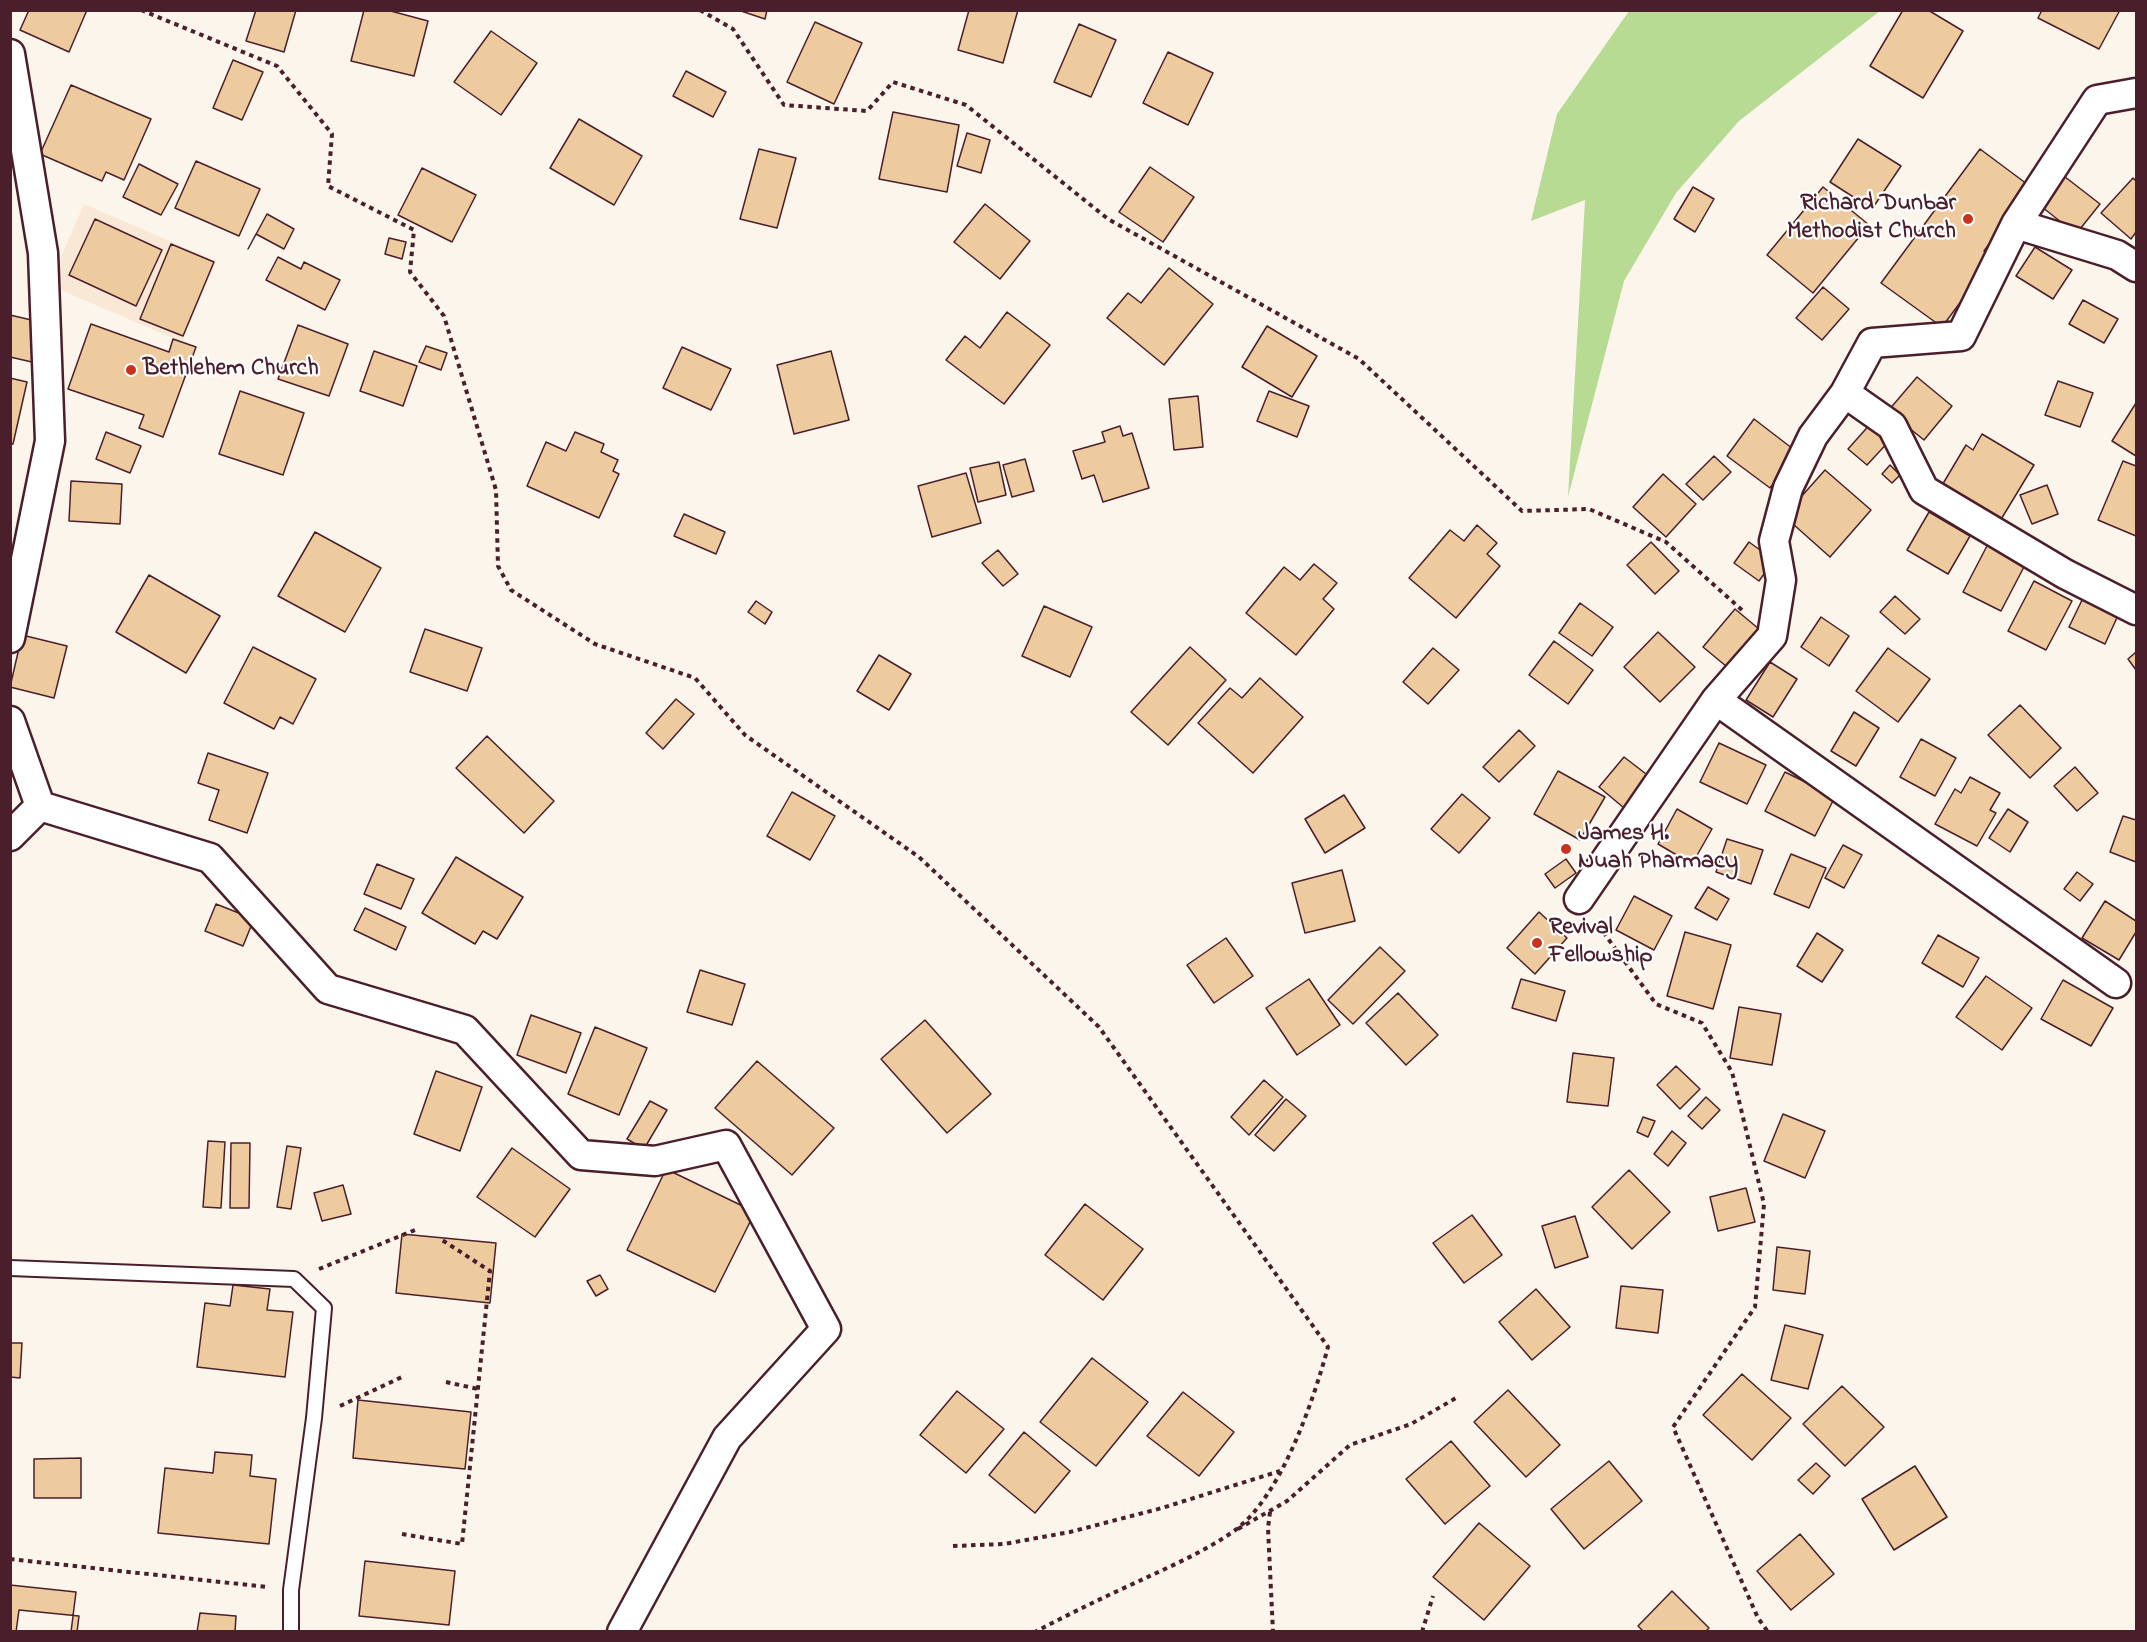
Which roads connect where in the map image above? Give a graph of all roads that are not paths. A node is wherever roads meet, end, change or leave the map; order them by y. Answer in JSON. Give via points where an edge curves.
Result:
{"nodes":[{"id":1,"x":10,"y":54,"type":"edge"},
{"id":2,"x":2136,"y":93,"type":"edge"},
{"id":3,"x":2016,"y":224,"type":"junction"},
{"id":4,"x":2136,"y":267,"type":"edge"},
{"id":5,"x":1845,"y":393,"type":"junction"},
{"id":6,"x":2136,"y":610,"type":"edge"},
{"id":7,"x":10,"y":638,"type":"edge"},
{"id":8,"x":1716,"y":700,"type":"junction"},
{"id":9,"x":10,"y":721,"type":"edge"},
{"id":10,"x":40,"y":806,"type":"junction"},
{"id":11,"x":10,"y":837,"type":"edge"},
{"id":12,"x":1579,"y":899,"type":"road end"},
{"id":13,"x":2116,"y":983,"type":"dead end"},
{"id":14,"x":10,"y":1268,"type":"edge"},
{"id":15,"x":291,"y":1632,"type":"edge"},
{"id":16,"x":622,"y":1632,"type":"edge"}],
"edges":[{"from":1,"to":7,"type":"street","via":[[43,253],[50,441]]},
{"from":2,"to":3,"type":"street","via":[[2097,100]]},
{"from":3,"to":4,"type":"street","via":[[2117,255]]},
{"from":3,"to":5,"type":"street","via":[[1961,336],[1872,343]]},
{"from":5,"to":6,"type":"street","via":[[1892,426],[1924,490],[2065,574]]},
{"from":5,"to":8,"type":"street","via":[[1813,435],[1788,488],[1774,541],[1781,580],[1772,636]]},
{"from":8,"to":12,"type":"street"},
{"from":8,"to":13,"type":"street"},
{"from":9,"to":10,"type":"street"},
{"from":10,"to":11,"type":"street"},
{"from":10,"to":16,"type":"street","via":[[210,858],[328,989],[465,1030],[580,1155],[655,1161],[726,1145],[826,1329],[727,1438]]},
{"from":14,"to":15,"type":"lane","via":[[294,1280],[324,1308],[291,1590]]}]}
